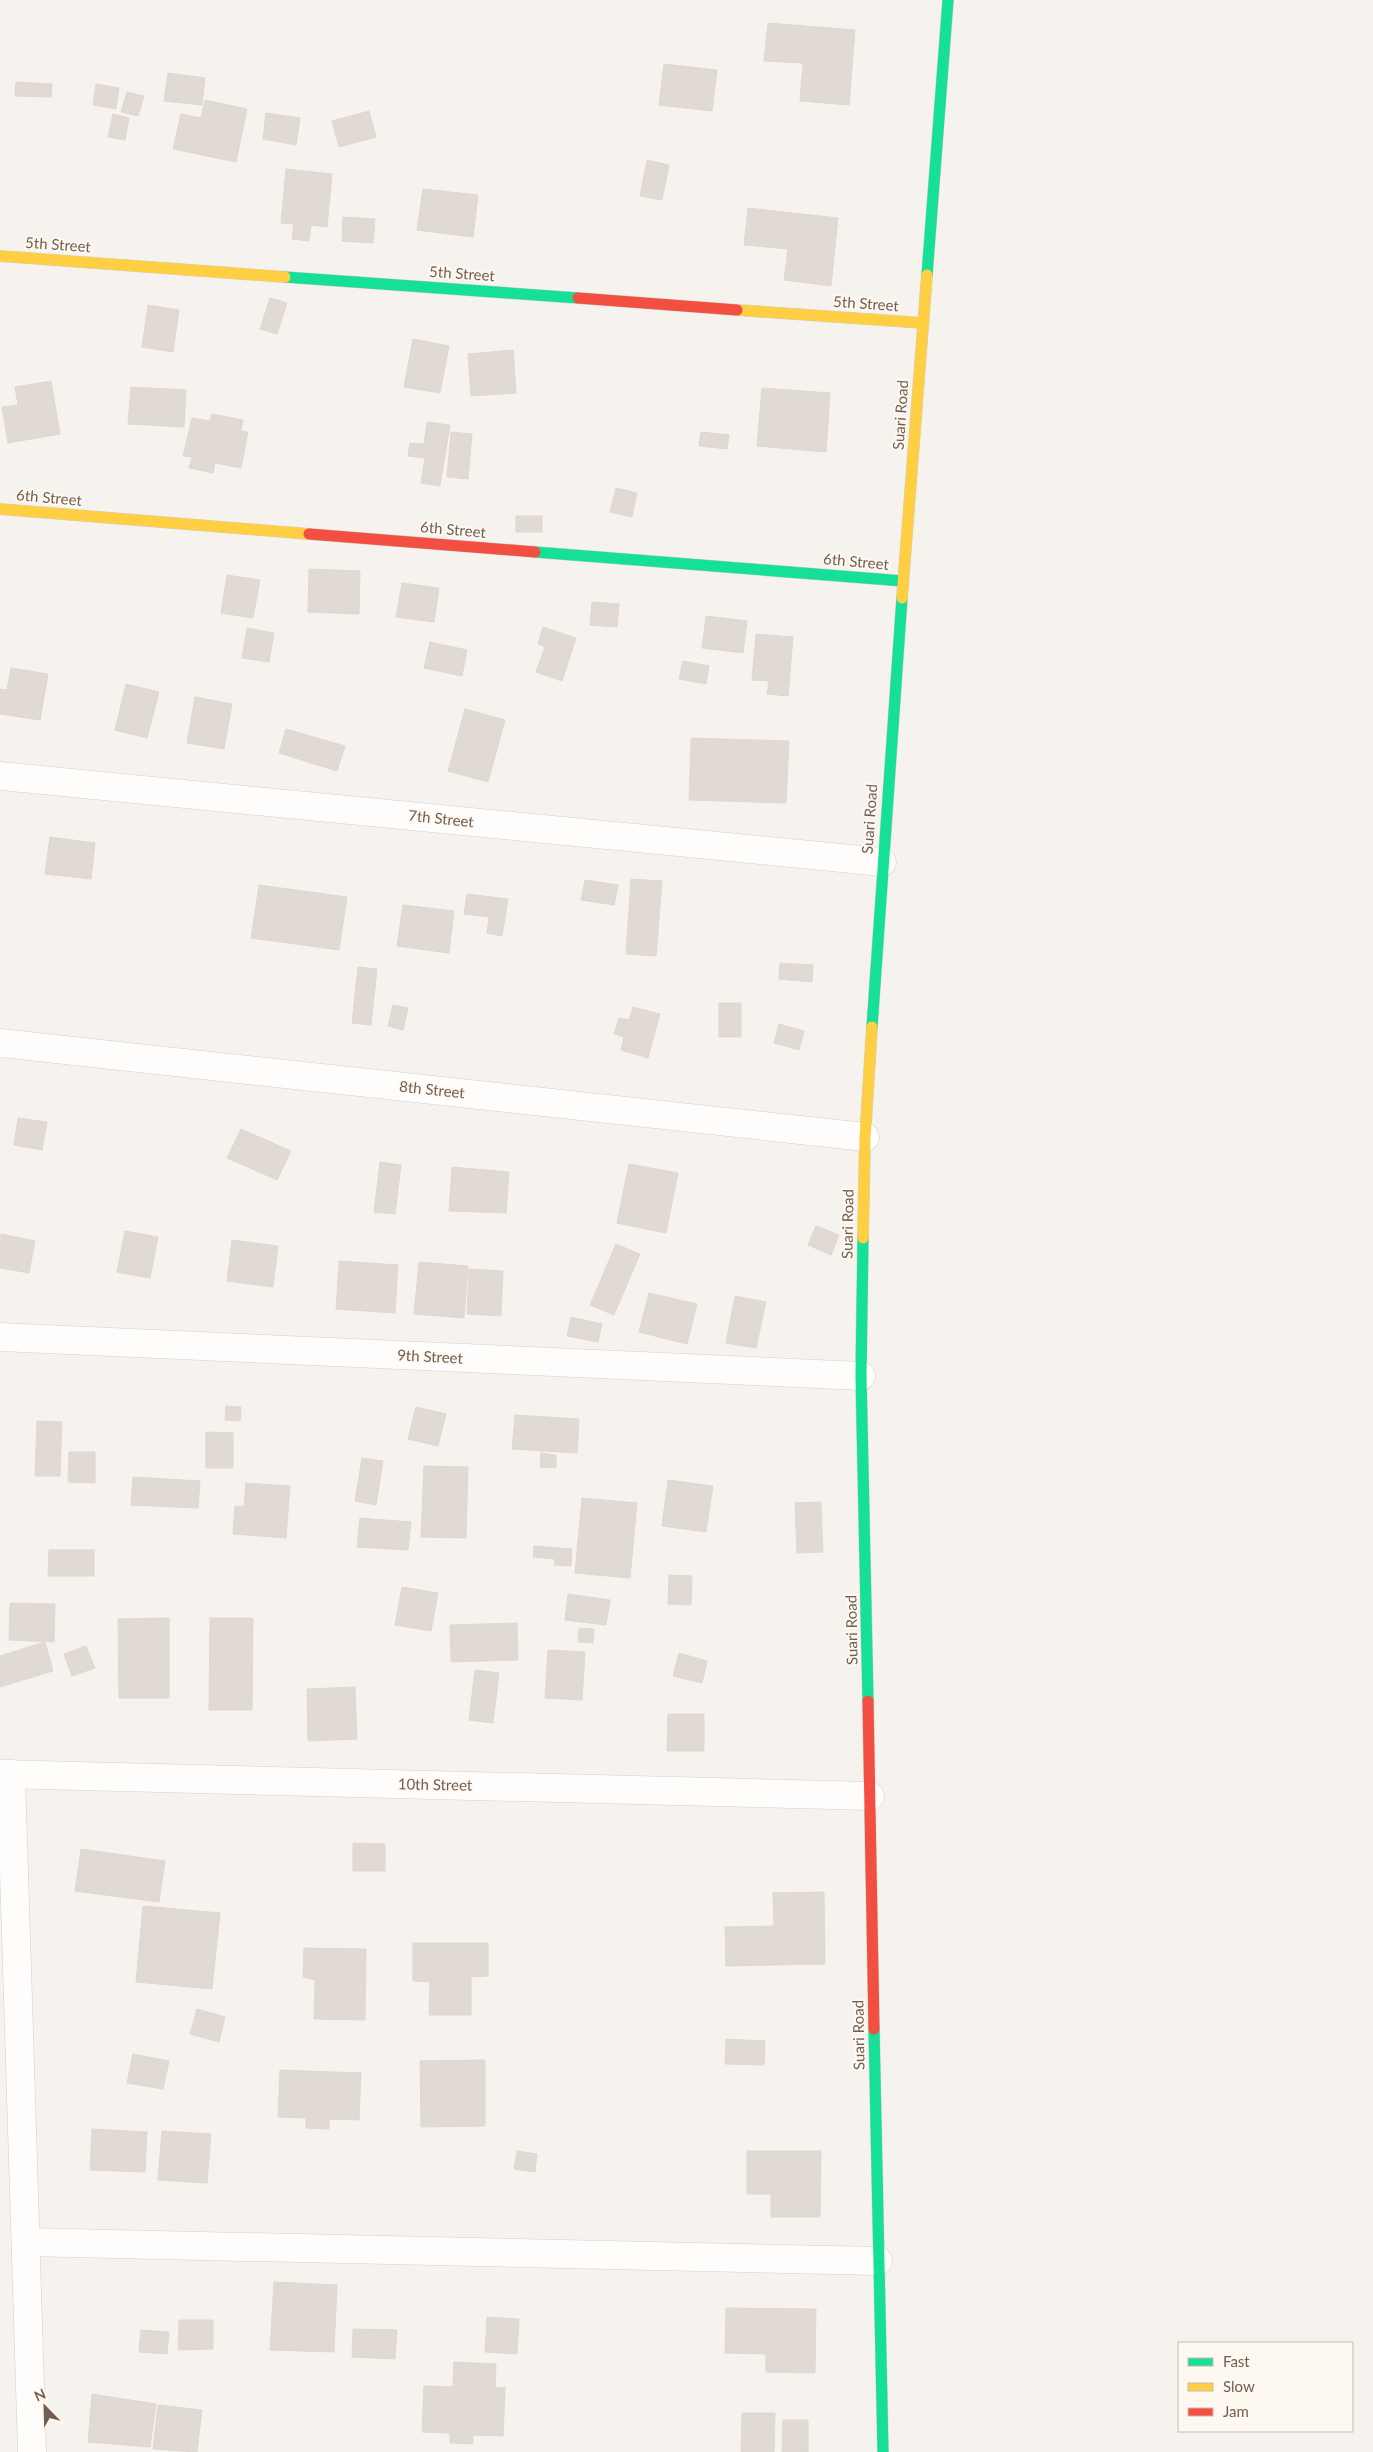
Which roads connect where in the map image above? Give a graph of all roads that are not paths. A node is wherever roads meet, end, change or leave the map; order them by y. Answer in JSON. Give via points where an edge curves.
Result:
{"nodes":[{"id":1,"x":948,"y":0,"type":"edge"},
{"id":2,"x":0,"y":256,"type":"edge"},
{"id":3,"x":922,"y":323,"type":"junction"},
{"id":4,"x":0,"y":509,"type":"edge"},
{"id":5,"x":903,"y":581,"type":"junction"},
{"id":6,"x":0,"y":776,"type":"edge"},
{"id":7,"x":882,"y":862,"type":"junction"},
{"id":8,"x":0,"y":1043,"type":"edge"},
{"id":9,"x":865,"y":1137,"type":"junction"},
{"id":10,"x":0,"y":1337,"type":"edge"},
{"id":11,"x":861,"y":1376,"type":"junction"},
{"id":12,"x":6,"y":1774,"type":"edge"},
{"id":13,"x":870,"y":1796,"type":"junction"},
{"id":14,"x":26,"y":2242,"type":"junction"},
{"id":15,"x":878,"y":2260,"type":"junction"},
{"id":16,"x":32,"y":2452,"type":"edge"},
{"id":17,"x":883,"y":2452,"type":"edge"}],
"edges":[{"from":1,"to":3,"type":"street","name":"Suari Road"},
{"from":2,"to":3,"type":"street","name":"5th Street"},
{"from":3,"to":5,"type":"street","name":"Suari Road"},
{"from":4,"to":5,"type":"street","name":"6th Street"},
{"from":5,"to":7,"type":"street","name":"Suari Road"},
{"from":6,"to":7,"type":"street","name":"7th Street"},
{"from":7,"to":9,"type":"street","name":"Suari Road"},
{"from":8,"to":9,"type":"street","name":"8th Street"},
{"from":9,"to":11,"type":"street","name":"Suari Road"},
{"from":10,"to":11,"type":"street","name":"9th Street"},
{"from":11,"to":13,"type":"street","name":"Suari Road"},
{"from":12,"to":13,"type":"street","name":"10th Street"},
{"from":12,"to":14,"type":"street"},
{"from":13,"to":15,"type":"street","name":"Suari Road"},
{"from":14,"to":15,"type":"street"},
{"from":14,"to":16,"type":"street"},
{"from":15,"to":17,"type":"street","name":"Suari Road"}]}
